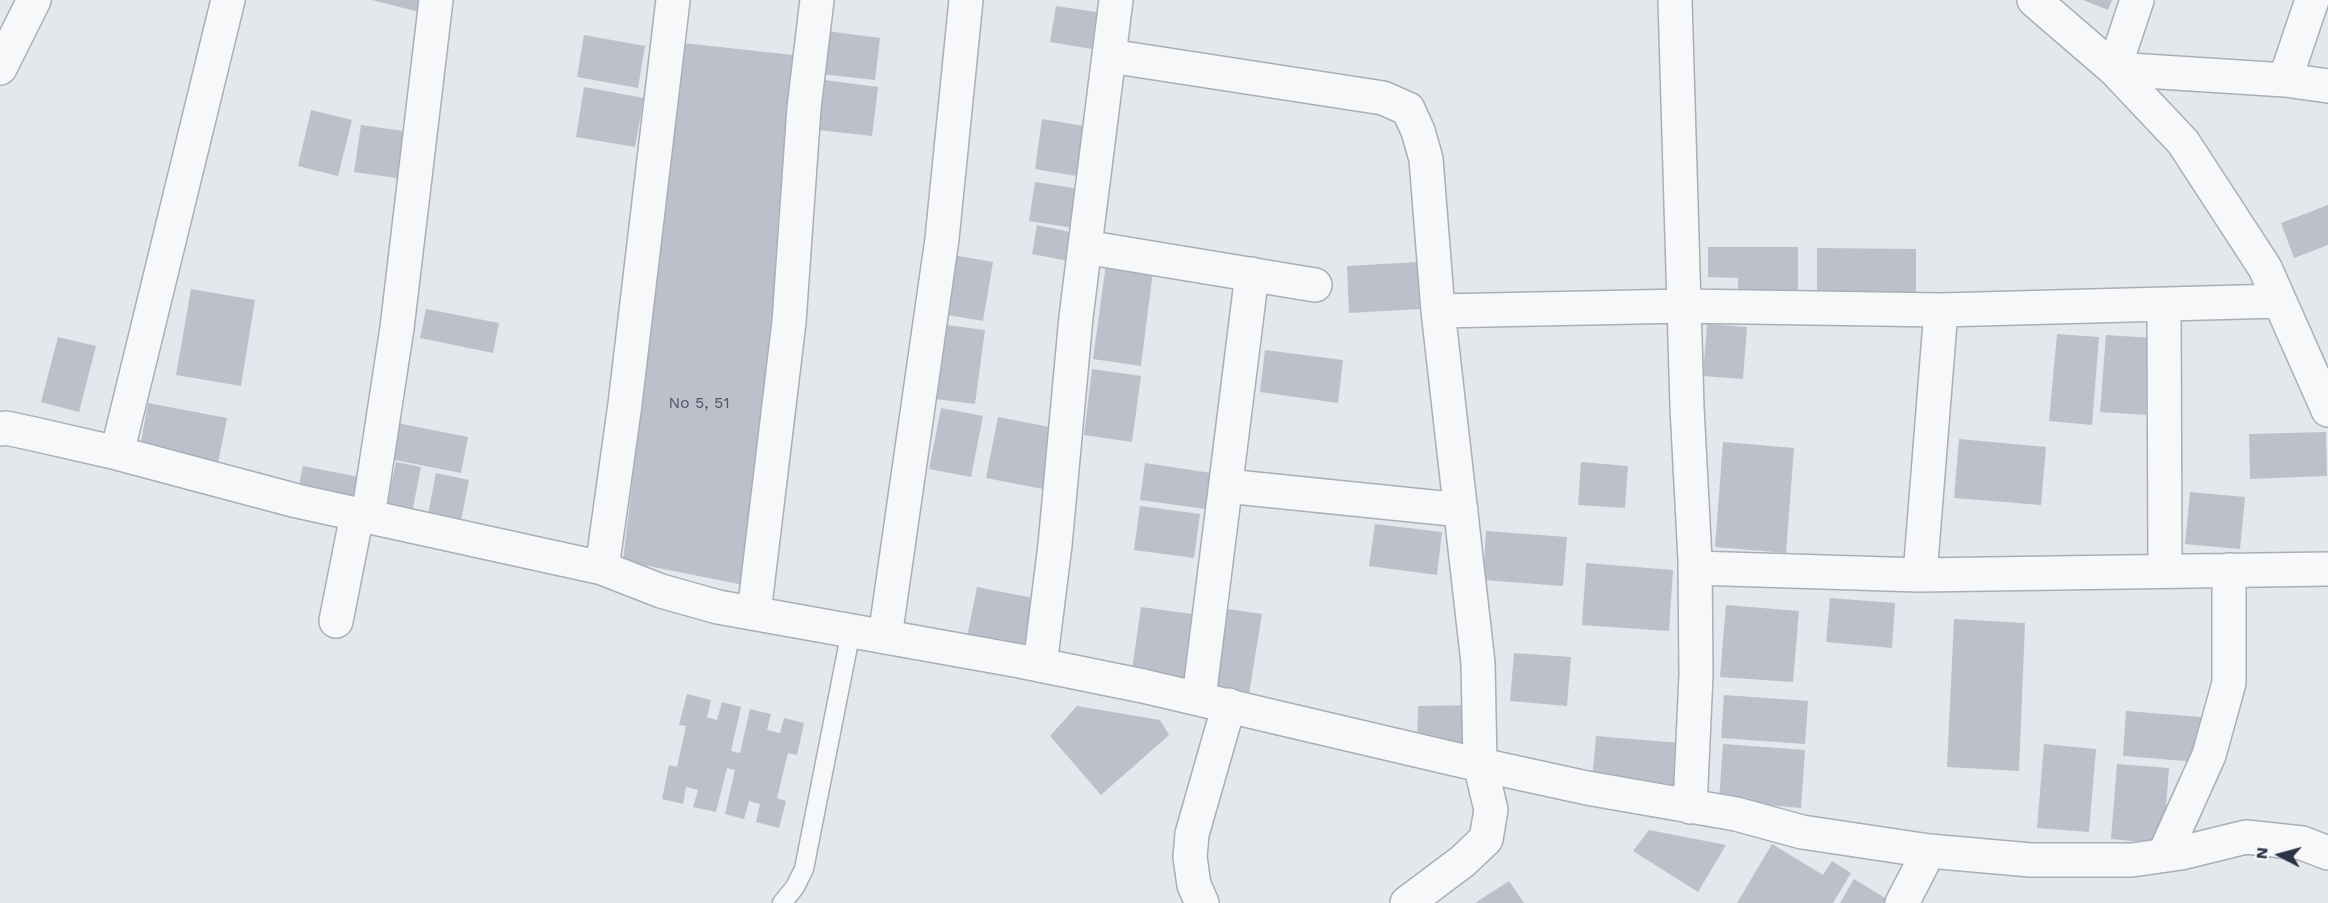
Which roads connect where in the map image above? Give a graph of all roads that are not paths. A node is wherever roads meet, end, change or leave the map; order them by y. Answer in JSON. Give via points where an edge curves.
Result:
{"nodes":[{"id":1,"x":34,"y":0,"type":"edge"},
{"id":2,"x":228,"y":0,"type":"edge"},
{"id":3,"x":436,"y":0,"type":"edge"},
{"id":4,"x":674,"y":0,"type":"edge"},
{"id":5,"x":817,"y":0,"type":"edge"},
{"id":6,"x":966,"y":0,"type":"edge"},
{"id":7,"x":1116,"y":0,"type":"edge"},
{"id":8,"x":1675,"y":0,"type":"edge"},
{"id":9,"x":2034,"y":0,"type":"edge"},
{"id":10,"x":2138,"y":0,"type":"edge"},
{"id":11,"x":2312,"y":0,"type":"edge"},
{"id":12,"x":1110,"y":56,"type":"junction"},
{"id":13,"x":0,"y":68,"type":"edge"},
{"id":14,"x":2114,"y":69,"type":"junction"},
{"id":15,"x":2285,"y":80,"type":"junction"},
{"id":16,"x":2328,"y":86,"type":"edge"},
{"id":17,"x":1085,"y":247,"type":"junction"},
{"id":18,"x":1252,"y":274,"type":"junction"},
{"id":19,"x":1315,"y":285,"type":"dead end"},
{"id":20,"x":2279,"y":301,"type":"junction"},
{"id":21,"x":2164,"y":305,"type":"junction"},
{"id":22,"x":1684,"y":306,"type":"junction"},
{"id":23,"x":1941,"y":310,"type":"junction"},
{"id":24,"x":1438,"y":311,"type":"junction"},
{"id":25,"x":2328,"y":411,"type":"edge"},
{"id":26,"x":0,"y":429,"type":"edge"},
{"id":27,"x":117,"y":453,"type":"junction"},
{"id":28,"x":1226,"y":486,"type":"junction"},
{"id":29,"x":1461,"y":510,"type":"junction"},
{"id":30,"x":363,"y":516,"type":"junction"},
{"id":31,"x":602,"y":568,"type":"junction"},
{"id":32,"x":1695,"y":568,"type":"junction"},
{"id":33,"x":2328,"y":569,"type":"edge"},
{"id":34,"x":2229,"y":570,"type":"junction"},
{"id":35,"x":2165,"y":571,"type":"junction"},
{"id":36,"x":1920,"y":575,"type":"junction"},
{"id":37,"x":754,"y":613,"type":"junction"},
{"id":38,"x":336,"y":621,"type":"dead end"},
{"id":39,"x":851,"y":631,"type":"junction"},
{"id":40,"x":885,"y":637,"type":"junction"},
{"id":41,"x":1040,"y":665,"type":"junction"},
{"id":42,"x":1214,"y":702,"type":"junction"},
{"id":43,"x":1480,"y":764,"type":"junction"},
{"id":44,"x":1690,"y":807,"type":"junction"},
{"id":45,"x":1929,"y":851,"type":"junction"},
{"id":46,"x":2328,"y":853,"type":"edge"},
{"id":47,"x":2164,"y":855,"type":"junction"},
{"id":48,"x":782,"y":903,"type":"edge"},
{"id":49,"x":1203,"y":903,"type":"edge"},
{"id":50,"x":1407,"y":903,"type":"edge"},
{"id":51,"x":1902,"y":903,"type":"edge"}],
"edges":[{"from":1,"to":13,"type":"street"},
{"from":2,"to":27,"type":"street"},
{"from":3,"to":30,"type":"street","via":[[397,328]]},
{"from":4,"to":31,"type":"street"},
{"from":5,"to":37,"type":"street","via":[[804,108],[789,322]]},
{"from":6,"to":40,"type":"street","via":[[942,239]]},
{"from":7,"to":12,"type":"street"},
{"from":8,"to":22,"type":"street"},
{"from":9,"to":14,"type":"street"},
{"from":10,"to":14,"type":"street"},
{"from":11,"to":15,"type":"street"},
{"from":12,"to":17,"type":"street"},
{"from":12,"to":24,"type":"street","via":[[1383,98],[1408,109],[1426,159]]},
{"from":14,"to":15,"type":"street"},
{"from":14,"to":20,"type":"street","via":[[2183,142],[2265,268]]},
{"from":15,"to":16,"type":"street"},
{"from":17,"to":18,"type":"street"},
{"from":17,"to":41,"type":"street"},
{"from":18,"to":19,"type":"street"},
{"from":18,"to":28,"type":"street"},
{"from":20,"to":21,"type":"street"},
{"from":20,"to":25,"type":"street"},
{"from":21,"to":23,"type":"street"},
{"from":21,"to":35,"type":"street"},
{"from":22,"to":23,"type":"street"},
{"from":22,"to":24,"type":"street"},
{"from":22,"to":32,"type":"street"},
{"from":23,"to":36,"type":"street"},
{"from":24,"to":29,"type":"street"},
{"from":26,"to":27,"type":"street"},
{"from":27,"to":30,"type":"street"},
{"from":28,"to":29,"type":"street"},
{"from":28,"to":42,"type":"street"},
{"from":29,"to":43,"type":"street","via":[[1479,663]]},
{"from":30,"to":31,"type":"street"},
{"from":30,"to":38,"type":"street"},
{"from":31,"to":37,"type":"street","via":[[661,591]]},
{"from":32,"to":36,"type":"street"},
{"from":32,"to":44,"type":"street","via":[[1696,675]]},
{"from":33,"to":34,"type":"street"},
{"from":34,"to":35,"type":"street"},
{"from":34,"to":47,"type":"street","via":[[2229,683],[2209,755]]},
{"from":35,"to":36,"type":"street"},
{"from":37,"to":39,"type":"street"},
{"from":39,"to":40,"type":"street"},
{"from":39,"to":48,"type":"lane","via":[[804,869]]},
{"from":40,"to":41,"type":"street"},
{"from":41,"to":42,"type":"street"},
{"from":42,"to":43,"type":"street"},
{"from":42,"to":49,"type":"street","via":[[1190,857],[1194,885]]},
{"from":43,"to":44,"type":"street"},
{"from":43,"to":50,"type":"street","via":[[1491,810],[1486,839]]},
{"from":44,"to":45,"type":"street","via":[[1736,814],[1802,832]]},
{"from":45,"to":47,"type":"street","via":[[2031,860],[2132,860]]},
{"from":45,"to":51,"type":"street"},
{"from":46,"to":47,"type":"street","via":[[2302,843],[2246,837]]}]}
